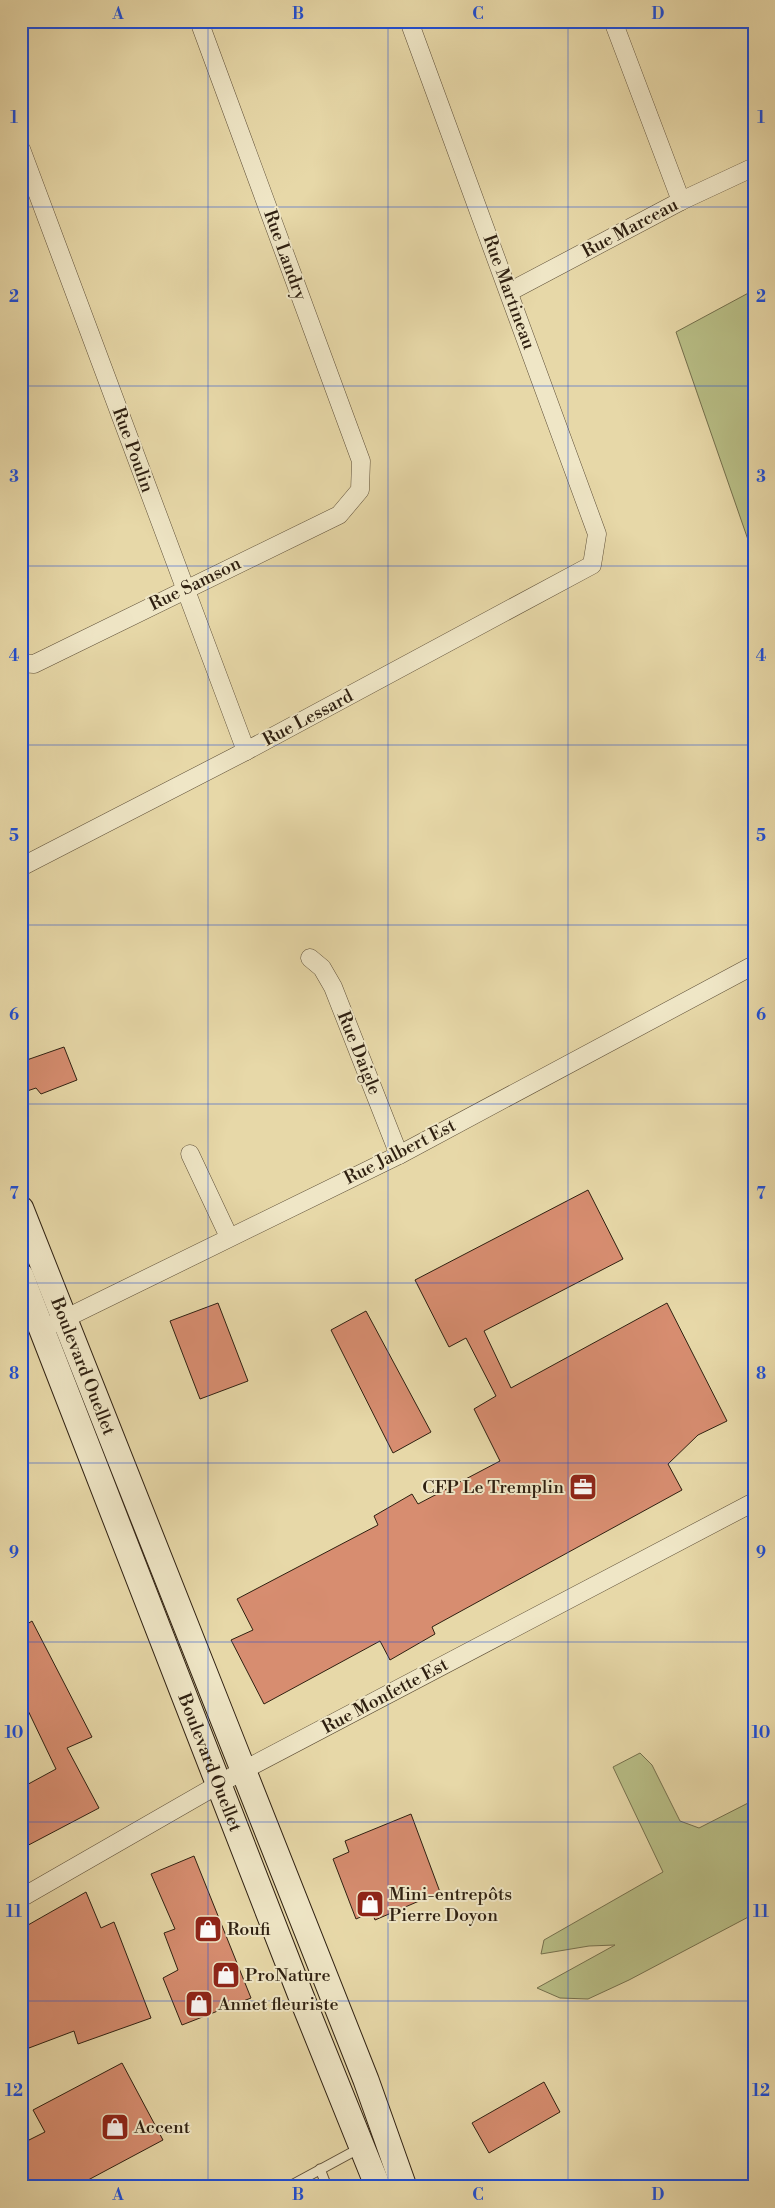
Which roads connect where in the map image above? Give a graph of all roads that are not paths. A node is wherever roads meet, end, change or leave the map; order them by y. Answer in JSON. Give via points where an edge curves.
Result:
{"nodes":[{"id":1,"x":199,"y":21,"type":"edge"},
{"id":2,"x":409,"y":21,"type":"edge"},
{"id":3,"x":613,"y":21,"type":"edge"},
{"id":4,"x":21,"y":149,"type":"edge"},
{"id":5,"x":754,"y":167,"type":"edge"},
{"id":6,"x":681,"y":201,"type":"junction"},
{"id":7,"x":509,"y":292,"type":"junction"},
{"id":8,"x":360,"y":490,"type":"joint"},
{"id":9,"x":592,"y":565,"type":"joint"},
{"id":10,"x":184,"y":589,"type":"junction"},
{"id":11,"x":21,"y":664,"type":"edge"},
{"id":12,"x":246,"y":751,"type":"junction"},
{"id":13,"x":21,"y":867,"type":"edge"},
{"id":14,"x":310,"y":958,"type":"dead end"},
{"id":15,"x":754,"y":965,"type":"edge"},
{"id":16,"x":190,"y":1154,"type":"dead end"},
{"id":17,"x":399,"y":1155,"type":"junction"},
{"id":18,"x":21,"y":1209,"type":"edge"},
{"id":19,"x":229,"y":1237,"type":"junction"},
{"id":20,"x":21,"y":1276,"type":"edge"},
{"id":21,"x":65,"y":1319,"type":"junction"},
{"id":22,"x":42,"y":1330,"type":"junction"},
{"id":23,"x":754,"y":1502,"type":"edge"},
{"id":24,"x":132,"y":1526,"type":"junction"},
{"id":25,"x":242,"y":1771,"type":"junction"},
{"id":26,"x":219,"y":1785,"type":"junction"},
{"id":27,"x":21,"y":1898,"type":"edge"},
{"id":28,"x":314,"y":1990,"type":"junction"},
{"id":29,"x":362,"y":2147,"type":"junction"},
{"id":30,"x":320,"y":2169,"type":"junction"},
{"id":31,"x":288,"y":2187,"type":"edge"},
{"id":32,"x":327,"y":2187,"type":"edge"},
{"id":33,"x":378,"y":2187,"type":"edge"},
{"id":34,"x":404,"y":2187,"type":"edge"}],
"edges":[{"from":1,"to":8,"type":"street","name":"Rue Landry","via":[[361,461]]},
{"from":2,"to":7,"type":"street","name":"Rue Martineau"},
{"from":3,"to":6,"type":"street"},
{"from":4,"to":10,"type":"street","name":"Rue Poulin"},
{"from":5,"to":6,"type":"street","name":"Rue Marceau"},
{"from":6,"to":7,"type":"street","name":"Rue Marceau"},
{"from":7,"to":9,"type":"street","name":"Rue Martineau","via":[[597,534]]},
{"from":8,"to":10,"type":"street","name":"Rue Samson","via":[[339,515]]},
{"from":9,"to":12,"type":"street","name":"Rue Lessard"},
{"from":10,"to":11,"type":"street","name":"Rue Samson","via":[[34,664]]},
{"from":10,"to":12,"type":"street","name":"Rue Poulin"},
{"from":12,"to":13,"type":"street","name":"Rue Lessard"},
{"from":14,"to":17,"type":"street","name":"Rue Daigle","via":[[322,968],[333,987]]},
{"from":15,"to":17,"type":"street","name":"Rue Jalbert Est"},
{"from":16,"to":19,"type":"street"},
{"from":17,"to":19,"type":"street","name":"Rue Jalbert Est"},
{"from":18,"to":21,"type":"street","name":"Boulevard Ouellet"},
{"from":19,"to":21,"type":"street","name":"Rue Jalbert Est"},
{"from":20,"to":22,"type":"street","name":"Boulevard Ouellet"},
{"from":21,"to":22,"type":"street","name":"Rue Jalbert Est"},
{"from":21,"to":24,"type":"street","name":"Boulevard Ouellet"},
{"from":22,"to":24,"type":"street","name":"Boulevard Ouellet"},
{"from":23,"to":25,"type":"street","name":"Rue Monfette Est"},
{"from":24,"to":25,"type":"street","name":"Boulevard Ouellet"},
{"from":24,"to":26,"type":"street","name":"Boulevard Ouellet"},
{"from":25,"to":26,"type":"street","name":"Rue Monfette Est"},
{"from":25,"to":28,"type":"street","name":"Boulevard Ouellet"},
{"from":26,"to":27,"type":"street","name":"Rue Monfette Est"},
{"from":26,"to":28,"type":"street","name":"Boulevard Ouellet"},
{"from":28,"to":29,"type":"street","name":"Boulevard Ouellet"},
{"from":28,"to":34,"type":"street","name":"Boulevard Ouellet","via":[[366,2080]]},
{"from":29,"to":30,"type":"lane"},
{"from":29,"to":33,"type":"street","name":"Boulevard Ouellet"},
{"from":30,"to":31,"type":"lane"},
{"from":30,"to":32,"type":"lane"}]}
